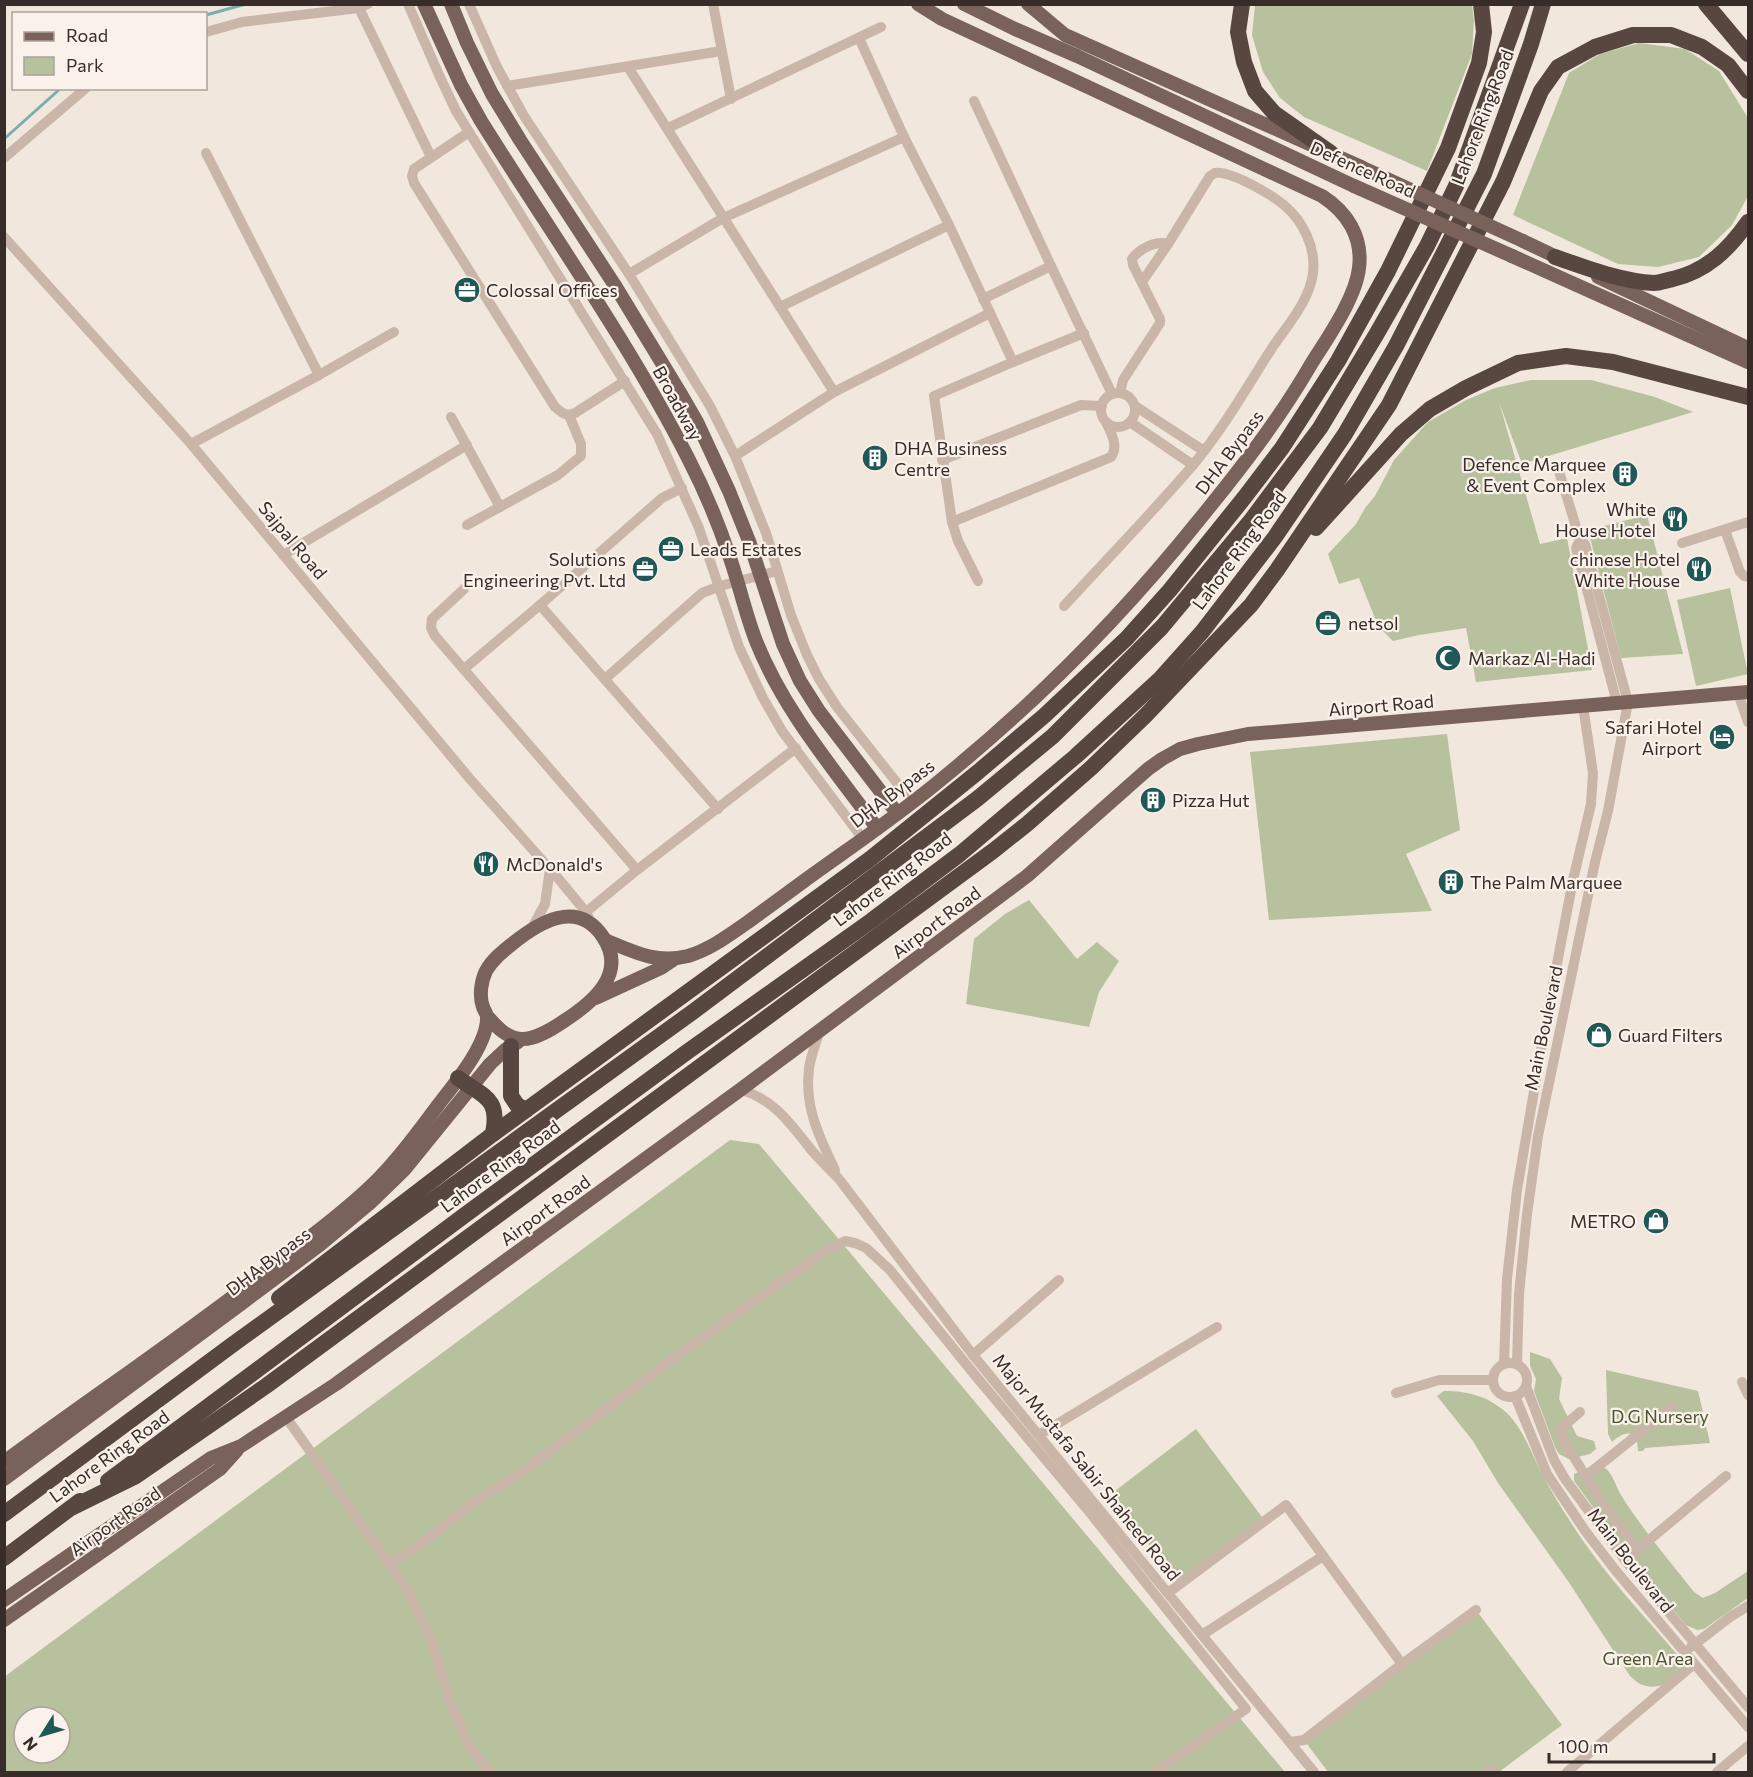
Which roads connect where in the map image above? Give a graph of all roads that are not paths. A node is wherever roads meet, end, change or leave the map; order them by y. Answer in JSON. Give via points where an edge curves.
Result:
{"nodes":[{"id":1,"x":408,"y":4,"type":"edge"},
{"id":2,"x":424,"y":4,"type":"edge"},
{"id":3,"x":450,"y":4,"type":"edge"},
{"id":4,"x":469,"y":4,"type":"edge"},
{"id":5,"x":918,"y":4,"type":"edge"},
{"id":6,"x":964,"y":4,"type":"edge"},
{"id":7,"x":1028,"y":4,"type":"edge"},
{"id":8,"x":1242,"y":4,"type":"edge"},
{"id":9,"x":1481,"y":4,"type":"edge"},
{"id":10,"x":1522,"y":4,"type":"edge"},
{"id":11,"x":1543,"y":4,"type":"edge"},
{"id":12,"x":1706,"y":4,"type":"edge"},
{"id":13,"x":714,"y":5,"type":"edge"},
{"id":14,"x":364,"y":6,"type":"edge"},
{"id":15,"x":881,"y":27,"type":"dead end"},
{"id":16,"x":207,"y":32,"type":"edge"},
{"id":17,"x":858,"y":38,"type":"junction"},
{"id":18,"x":721,"y":51,"type":"junction"},
{"id":19,"x":1749,"y":54,"type":"edge"},
{"id":20,"x":628,"y":67,"type":"junction"},
{"id":21,"x":507,"y":86,"type":"junction"},
{"id":22,"x":84,"y":90,"type":"edge"},
{"id":23,"x":1749,"y":91,"type":"edge"},
{"id":24,"x":731,"y":99,"type":"junction"},
{"id":25,"x":974,"y":101,"type":"dead end"},
{"id":26,"x":668,"y":128,"type":"junction"},
{"id":27,"x":469,"y":132,"type":"junction"},
{"id":28,"x":904,"y":137,"type":"junction"},
{"id":29,"x":206,"y":153,"type":"dead end"},
{"id":30,"x":1332,"y":153,"type":"junction"},
{"id":31,"x":431,"y":157,"type":"junction"},
{"id":32,"x":4,"y":158,"type":"edge"},
{"id":33,"x":723,"y":218,"type":"junction"},
{"id":34,"x":1749,"y":222,"type":"edge"},
{"id":35,"x":949,"y":225,"type":"junction"},
{"id":36,"x":4,"y":237,"type":"edge"},
{"id":37,"x":1168,"y":244,"type":"junction"},
{"id":38,"x":1555,"y":257,"type":"junction"},
{"id":39,"x":1051,"y":266,"type":"junction"},
{"id":40,"x":630,"y":274,"type":"junction"},
{"id":41,"x":1142,"y":282,"type":"junction"},
{"id":42,"x":983,"y":299,"type":"junction"},
{"id":43,"x":780,"y":307,"type":"junction"},
{"id":44,"x":990,"y":313,"type":"junction"},
{"id":45,"x":394,"y":332,"type":"dead end"},
{"id":46,"x":1084,"y":333,"type":"junction"},
{"id":47,"x":1749,"y":348,"type":"edge"},
{"id":48,"x":1013,"y":362,"type":"junction"},
{"id":49,"x":1749,"y":362,"type":"edge"},
{"id":50,"x":320,"y":375,"type":"junction"},
{"id":51,"x":625,"y":381,"type":"junction"},
{"id":52,"x":834,"y":392,"type":"junction"},
{"id":53,"x":1116,"y":394,"type":"junction"},
{"id":54,"x":1749,"y":397,"type":"edge"},
{"id":55,"x":1102,"y":406,"type":"junction"},
{"id":56,"x":1134,"y":406,"type":"junction"},
{"id":57,"x":569,"y":415,"type":"junction"},
{"id":58,"x":451,"y":417,"type":"dead end"},
{"id":59,"x":1106,"y":422,"type":"junction"},
{"id":60,"x":1130,"y":422,"type":"junction"},
{"id":61,"x":192,"y":444,"type":"junction"},
{"id":62,"x":467,"y":445,"type":"junction"},
{"id":63,"x":1204,"y":451,"type":"junction"},
{"id":64,"x":735,"y":456,"type":"junction"},
{"id":65,"x":942,"y":460,"type":"junction"},
{"id":66,"x":1193,"y":465,"type":"junction"},
{"id":67,"x":1559,"y":471,"type":"dead end"},
{"id":68,"x":682,"y":488,"type":"junction"},
{"id":69,"x":500,"y":507,"type":"junction"},
{"id":70,"x":952,"y":522,"type":"junction"},
{"id":71,"x":1749,"y":522,"type":"edge"},
{"id":72,"x":467,"y":525,"type":"dead end"},
{"id":73,"x":1725,"y":530,"type":"junction"},
{"id":74,"x":1682,"y":543,"type":"dead end"},
{"id":75,"x":283,"y":555,"type":"junction"},
{"id":76,"x":1277,"y":570,"type":"junction"},
{"id":77,"x":777,"y":571,"type":"junction"},
{"id":78,"x":759,"y":576,"type":"junction"},
{"id":79,"x":1749,"y":577,"type":"edge"},
{"id":80,"x":737,"y":581,"type":"junction"},
{"id":81,"x":978,"y":581,"type":"dead end"},
{"id":82,"x":720,"y":586,"type":"junction"},
{"id":83,"x":464,"y":589,"type":"dead end"},
{"id":84,"x":540,"y":605,"type":"junction"},
{"id":85,"x":1064,"y":606,"type":"dead end"},
{"id":86,"x":464,"y":669,"type":"junction"},
{"id":87,"x":605,"y":679,"type":"junction"},
{"id":88,"x":1744,"y":692,"type":"edge"},
{"id":89,"x":1623,"y":703,"type":"junction"},
{"id":90,"x":1583,"y":706,"type":"junction"},
{"id":91,"x":1749,"y":722,"type":"edge"},
{"id":92,"x":796,"y":748,"type":"junction"},
{"id":93,"x":912,"y":802,"type":"junction"},
{"id":94,"x":718,"y":809,"type":"junction"},
{"id":95,"x":897,"y":813,"type":"junction"},
{"id":96,"x":877,"y":828,"type":"junction"},
{"id":97,"x":863,"y":838,"type":"junction"},
{"id":98,"x":550,"y":869,"type":"junction"},
{"id":99,"x":637,"y":870,"type":"junction"},
{"id":100,"x":586,"y":912,"type":"junction"},
{"id":101,"x":592,"y":926,"type":"junction"},
{"id":102,"x":532,"y":929,"type":"junction"},
{"id":103,"x":605,"y":940,"type":"junction"},
{"id":104,"x":675,"y":958,"type":"junction"},
{"id":105,"x":594,"y":999,"type":"junction"},
{"id":106,"x":487,"y":1016,"type":"junction"},
{"id":107,"x":819,"y":1032,"type":"junction"},
{"id":108,"x":517,"y":1043,"type":"junction"},
{"id":109,"x":464,"y":1082,"type":"junction"},
{"id":110,"x":740,"y":1090,"type":"junction"},
{"id":111,"x":526,"y":1110,"type":"junction"},
{"id":112,"x":493,"y":1134,"type":"junction"},
{"id":113,"x":839,"y":1179,"type":"junction"},
{"id":114,"x":1059,"y":1280,"type":"dead end"},
{"id":115,"x":1217,"y":1328,"type":"dead end"},
{"id":116,"x":232,"y":1346,"type":"junction"},
{"id":117,"x":973,"y":1355,"type":"junction"},
{"id":118,"x":1504,"y":1364,"type":"junction"},
{"id":119,"x":1517,"y":1364,"type":"junction"},
{"id":120,"x":1493,"y":1380,"type":"junction"},
{"id":121,"x":1742,"y":1382,"type":"dead end"},
{"id":122,"x":1526,"y":1386,"type":"junction"},
{"id":123,"x":1396,"y":1393,"type":"dead end"},
{"id":124,"x":1749,"y":1395,"type":"edge"},
{"id":125,"x":1515,"y":1396,"type":"junction"},
{"id":126,"x":1672,"y":1407,"type":"dead end"},
{"id":127,"x":1580,"y":1412,"type":"dead end"},
{"id":128,"x":286,"y":1417,"type":"junction"},
{"id":129,"x":1039,"y":1435,"type":"junction"},
{"id":130,"x":241,"y":1446,"type":"junction"},
{"id":131,"x":1576,"y":1461,"type":"junction"},
{"id":132,"x":4,"y":1462,"type":"edge"},
{"id":133,"x":1559,"y":1469,"type":"junction"},
{"id":134,"x":1547,"y":1474,"type":"junction"},
{"id":135,"x":1586,"y":1476,"type":"junction"},
{"id":136,"x":1726,"y":1476,"type":"dead end"},
{"id":137,"x":4,"y":1479,"type":"edge"},
{"id":138,"x":22,"y":1500,"type":"junction"},
{"id":139,"x":4,"y":1507,"type":"edge"},
{"id":140,"x":73,"y":1507,"type":"junction"},
{"id":141,"x":4,"y":1514,"type":"edge"},
{"id":142,"x":1638,"y":1550,"type":"junction"},
{"id":143,"x":1323,"y":1556,"type":"junction"},
{"id":144,"x":4,"y":1558,"type":"edge"},
{"id":145,"x":1625,"y":1560,"type":"junction"},
{"id":146,"x":389,"y":1564,"type":"junction"},
{"id":147,"x":1168,"y":1593,"type":"junction"},
{"id":148,"x":4,"y":1599,"type":"edge"},
{"id":149,"x":1749,"y":1606,"type":"edge"},
{"id":150,"x":1476,"y":1610,"type":"dead end"},
{"id":151,"x":4,"y":1620,"type":"edge"},
{"id":152,"x":1202,"y":1635,"type":"junction"},
{"id":153,"x":1695,"y":1644,"type":"junction"},
{"id":154,"x":1684,"y":1652,"type":"junction"},
{"id":155,"x":1402,"y":1664,"type":"junction"},
{"id":156,"x":1694,"y":1664,"type":"junction"},
{"id":157,"x":1749,"y":1707,"type":"edge"},
{"id":158,"x":1749,"y":1727,"type":"edge"},
{"id":159,"x":1290,"y":1742,"type":"junction"},
{"id":160,"x":1749,"y":1746,"type":"edge"},
{"id":161,"x":490,"y":1773,"type":"edge"},
{"id":162,"x":1155,"y":1773,"type":"edge"},
{"id":163,"x":1314,"y":1773,"type":"edge"},
{"id":164,"x":1567,"y":1773,"type":"edge"},
{"id":165,"x":1717,"y":1773,"type":"edge"}],
"edges":[{"from":1,"to":27,"type":"street"},
{"from":2,"to":80,"type":"main road","name":"Broadway","via":[[481,121],[665,415],[700,484]]},
{"from":3,"to":78,"type":"main road","name":"Broadway","via":[[492,94],[682,396],[719,467]]},
{"from":4,"to":21,"type":"street"},
{"from":5,"to":93,"type":"main road","name":"DHA Bypass","via":[[942,19],[1322,196],[1352,227],[1360,260],[1352,293],[1291,398],[1245,463],[1168,558],[1080,656]]},
{"from":6,"to":49,"type":"main road","name":"Defence Road","bridge":true,"via":[[1354,186]]},
{"from":7,"to":30,"type":"main road","name":"Defence Road","via":[[1065,34]]},
{"from":8,"to":30,"type":"highway","via":[[1238,32],[1255,91],[1274,113]]},
{"from":9,"to":111,"type":"highway","via":[[1484,32],[1479,63],[1448,148],[1388,271],[1338,361],[1282,448],[1170,590],[1119,646],[978,772],[870,859]]},
{"from":10,"to":116,"type":"highway","name":"Lahore Ring Road","via":[[1456,186],[1376,335],[1320,428],[1252,519],[1162,627],[1053,736],[977,799],[703,1004]]},
{"from":11,"to":140,"type":"highway","name":"Lahore Ring Road","via":[[1484,174],[1396,346],[1345,434],[1275,537],[1202,632],[1159,680],[960,854]]},
{"from":12,"to":19,"type":"highway"},
{"from":13,"to":18,"type":"street"},
{"from":14,"to":16,"type":"street","via":[[242,22]]},
{"from":14,"to":31,"type":"street"},
{"from":15,"to":17,"type":"street"},
{"from":17,"to":24,"type":"street"},
{"from":17,"to":28,"type":"street"},
{"from":18,"to":20,"type":"street"},
{"from":18,"to":24,"type":"street"},
{"from":20,"to":21,"type":"street"},
{"from":20,"to":26,"type":"street"},
{"from":21,"to":40,"type":"street"},
{"from":22,"to":32,"type":"street"},
{"from":23,"to":76,"type":"highway","via":[[1728,65],[1702,47],[1671,35],[1633,35],[1595,47],[1558,67],[1541,91],[1503,182],[1389,405]]},
{"from":24,"to":26,"type":"street"},
{"from":25,"to":39,"type":"street"},
{"from":26,"to":33,"type":"street"},
{"from":27,"to":31,"type":"street"},
{"from":27,"to":51,"type":"street"},
{"from":28,"to":33,"type":"street"},
{"from":28,"to":35,"type":"street"},
{"from":29,"to":50,"type":"street"},
{"from":30,"to":38,"type":"main road","name":"Defence Road","bridge":true},
{"from":31,"to":57,"type":"street","via":[[414,169],[414,183],[555,407]]},
{"from":33,"to":40,"type":"street"},
{"from":33,"to":43,"type":"street"},
{"from":34,"to":38,"type":"highway","via":[[1714,261],[1688,276],[1657,283],[1626,279]]},
{"from":35,"to":42,"type":"street"},
{"from":35,"to":43,"type":"street"},
{"from":36,"to":61,"type":"street","name":"Sajpal Road"},
{"from":37,"to":41,"type":"street"},
{"from":37,"to":41,"type":"street","via":[[1155,243],[1135,254],[1133,265]]},
{"from":37,"to":63,"type":"street","via":[[1210,176],[1219,172],[1255,186],[1289,209],[1305,229],[1313,262],[1304,300]]},
{"from":38,"to":47,"type":"main road","name":"Defence Road"},
{"from":39,"to":42,"type":"street"},
{"from":39,"to":46,"type":"street"},
{"from":40,"to":64,"type":"street","via":[[710,406]]},
{"from":41,"to":53,"type":"street","via":[[1160,323]]},
{"from":42,"to":44,"type":"street"},
{"from":43,"to":52,"type":"street"},
{"from":44,"to":48,"type":"street"},
{"from":44,"to":52,"type":"street"},
{"from":45,"to":50,"type":"street"},
{"from":46,"to":48,"type":"street"},
{"from":46,"to":53,"type":"street"},
{"from":48,"to":65,"type":"street","via":[[934,396]]},
{"from":50,"to":61,"type":"street"},
{"from":51,"to":57,"type":"street"},
{"from":51,"to":68,"type":"street","via":[[657,434]]},
{"from":52,"to":64,"type":"street"},
{"from":53,"to":55,"type":"street","via":[[1105,399]]},
{"from":53,"to":56,"type":"street","via":[[1126,395]]},
{"from":54,"to":76,"type":"highway","via":[[1613,362],[1566,356],[1518,363],[1430,409],[1401,434]]},
{"from":55,"to":59,"type":"street"},
{"from":55,"to":65,"type":"street","via":[[1081,405]]},
{"from":56,"to":60,"type":"street"},
{"from":56,"to":63,"type":"street"},
{"from":57,"to":69,"type":"street","via":[[581,444],[581,456],[558,475]]},
{"from":58,"to":62,"type":"street"},
{"from":59,"to":60,"type":"street","via":[[1122,427]]},
{"from":59,"to":70,"type":"street","via":[[1115,444],[1111,457]]},
{"from":60,"to":66,"type":"street"},
{"from":61,"to":75,"type":"street","name":"Sajpal Road"},
{"from":62,"to":69,"type":"street"},
{"from":62,"to":75,"type":"street"},
{"from":63,"to":66,"type":"street"},
{"from":64,"to":77,"type":"street"},
{"from":65,"to":70,"type":"street"},
{"from":66,"to":85,"type":"street"},
{"from":67,"to":89,"type":"street","via":[[1580,540],[1576,548]]},
{"from":68,"to":82,"type":"street"},
{"from":68,"to":84,"type":"street","via":[[662,498]]},
{"from":69,"to":72,"type":"street"},
{"from":70,"to":81,"type":"street"},
{"from":71,"to":73,"type":"street"},
{"from":73,"to":74,"type":"street"},
{"from":73,"to":79,"type":"street","via":[[1740,572]]},
{"from":75,"to":98,"type":"street","name":"Sajpal Road"},
{"from":76,"to":140,"type":"highway","via":[[1251,605],[1145,716],[993,851],[266,1386],[136,1476]]},
{"from":77,"to":78,"type":"street"},
{"from":77,"to":93,"type":"street","via":[[802,644],[824,688]]},
{"from":78,"to":80,"type":"street"},
{"from":78,"to":95,"type":"main road","name":"Broadway","via":[[800,681]]},
{"from":80,"to":82,"type":"street"},
{"from":80,"to":96,"type":"main road","name":"Broadway","via":[[756,642],[782,695]]},
{"from":82,"to":87,"type":"street","via":[[702,593]]},
{"from":82,"to":92,"type":"street","via":[[753,678],[782,732]]},
{"from":83,"to":86,"type":"street","via":[[436,614],[431,627]]},
{"from":84,"to":86,"type":"street"},
{"from":84,"to":87,"type":"street"},
{"from":86,"to":99,"type":"street"},
{"from":87,"to":94,"type":"street"},
{"from":88,"to":89,"type":"main road","name":"Airport Road"},
{"from":88,"to":91,"type":"street"},
{"from":89,"to":90,"type":"main road","name":"Airport Road"},
{"from":89,"to":119,"type":"street","name":"Main Boulevard","via":[[1608,811],[1538,1136],[1519,1294]]},
{"from":90,"to":107,"type":"main road","name":"Airport Road","via":[[1248,734],[1180,749],[1149,769],[1027,876]]},
{"from":90,"to":118,"type":"street","name":"Main Boulevard","via":[[1593,772],[1591,804],[1549,1004],[1517,1190],[1507,1279]]},
{"from":92,"to":94,"type":"street"},
{"from":92,"to":97,"type":"street"},
{"from":93,"to":95,"type":"main road","name":"DHA Bypass"},
{"from":94,"to":99,"type":"street"},
{"from":95,"to":96,"type":"main road","name":"DHA Bypass"},
{"from":96,"to":97,"type":"main road","name":"DHA Bypass"},
{"from":97,"to":104,"type":"main road","name":"DHA Bypass","via":[[714,945]]},
{"from":98,"to":100,"type":"street","name":"Sajpal Road"},
{"from":98,"to":102,"type":"street","via":[[545,904]]},
{"from":99,"to":100,"type":"street"},
{"from":100,"to":101,"type":"street","name":"Sajpal Road"},
{"from":101,"to":102,"type":"main road","via":[[578,918],[560,917]]},
{"from":101,"to":103,"type":"main road"},
{"from":102,"to":106,"type":"main road","via":[[486,972],[481,999]]},
{"from":103,"to":104,"type":"main road","via":[[648,957]]},
{"from":103,"to":105,"type":"main road","via":[[609,973],[605,986]]},
{"from":104,"to":105,"type":"main road"},
{"from":105,"to":108,"type":"main road","via":[[557,1026]]},
{"from":106,"to":108,"type":"main road"},
{"from":106,"to":109,"type":"main road"},
{"from":107,"to":110,"type":"main road","name":"Airport Road"},
{"from":107,"to":113,"type":"street","via":[[809,1068],[810,1108]]},
{"from":108,"to":109,"type":"main road","name":"DHA Bypass"},
{"from":108,"to":111,"type":"highway","via":[[511,1096]]},
{"from":109,"to":112,"type":"highway","via":[[491,1101],[495,1110]]},
{"from":109,"to":132,"type":"main road","via":[[361,1195],[218,1308]]},
{"from":109,"to":137,"type":"main road","name":"DHA Bypass","via":[[404,1170],[387,1188],[312,1250]]},
{"from":110,"to":113,"type":"street","via":[[757,1095],[776,1109]]},
{"from":110,"to":128,"type":"main road","name":"Airport Road"},
{"from":111,"to":112,"type":"highway"},
{"from":112,"to":116,"type":"highway","via":[[252,1319]]},
{"from":113,"to":117,"type":"street","name":"Major Mustafa Sabir Shaheed Road"},
{"from":114,"to":117,"type":"street"},
{"from":115,"to":129,"type":"street"},
{"from":116,"to":138,"type":"highway","name":"Lahore Ring Road"},
{"from":117,"to":129,"type":"street","name":"Major Mustafa Sabir Shaheed Road"},
{"from":118,"to":119,"type":"street"},
{"from":118,"to":120,"type":"street","via":[[1496,1370]]},
{"from":119,"to":122,"type":"street","via":[[1526,1374]]},
{"from":120,"to":123,"type":"street","via":[[1439,1380]]},
{"from":120,"to":125,"type":"street","via":[[1500,1394]]},
{"from":121,"to":124,"type":"street"},
{"from":122,"to":125,"type":"street"},
{"from":122,"to":133,"type":"street","name":"Main Boulevard"},
{"from":125,"to":134,"type":"street","name":"Main Boulevard"},
{"from":126,"to":135,"type":"street"},
{"from":127,"to":131,"type":"street","via":[[1560,1429]]},
{"from":128,"to":130,"type":"main road","name":"Airport Road"},
{"from":128,"to":146,"type":"street"},
{"from":129,"to":147,"type":"street","name":"Major Mustafa Sabir Shaheed Road"},
{"from":130,"to":148,"type":"main road","name":"Airport Road","via":[[211,1458]]},
{"from":130,"to":151,"type":"main road","name":"Airport Road","via":[[220,1469]]},
{"from":131,"to":133,"type":"street"},
{"from":131,"to":135,"type":"street"},
{"from":133,"to":134,"type":"street"},
{"from":133,"to":145,"type":"street","name":"Main Boulevard"},
{"from":134,"to":154,"type":"street","name":"Main Boulevard","via":[[1586,1532]]},
{"from":135,"to":142,"type":"street"},
{"from":136,"to":142,"type":"street"},
{"from":138,"to":139,"type":"street"},
{"from":138,"to":141,"type":"highway","name":"Lahore Ring Road"},
{"from":140,"to":144,"type":"highway","name":"Lahore Ring Road"},
{"from":142,"to":145,"type":"street"},
{"from":143,"to":147,"type":"street","via":[[1286,1505]]},
{"from":143,"to":152,"type":"street"},
{"from":143,"to":155,"type":"street"},
{"from":145,"to":153,"type":"street","name":"Main Boulevard"},
{"from":146,"to":161,"type":"street","via":[[407,1590],[431,1639],[450,1702],[470,1748]]},
{"from":146,"to":162,"type":"street","via":[[522,1473],[819,1255],[845,1241],[855,1243],[890,1270],[1246,1709]]},
{"from":147,"to":152,"type":"street","name":"Major Mustafa Sabir Shaheed Road"},
{"from":149,"to":153,"type":"street"},
{"from":150,"to":155,"type":"street"},
{"from":152,"to":159,"type":"street","name":"Major Mustafa Sabir Shaheed Road"},
{"from":153,"to":154,"type":"street"},
{"from":153,"to":157,"type":"street","name":"Main Boulevard"},
{"from":154,"to":156,"type":"street","name":"Main Boulevard"},
{"from":155,"to":159,"type":"street","via":[[1304,1740]]},
{"from":156,"to":158,"type":"street","name":"Main Boulevard"},
{"from":156,"to":164,"type":"street"},
{"from":159,"to":163,"type":"street","name":"Major Mustafa Sabir Shaheed Road"},
{"from":160,"to":165,"type":"street"}]}
